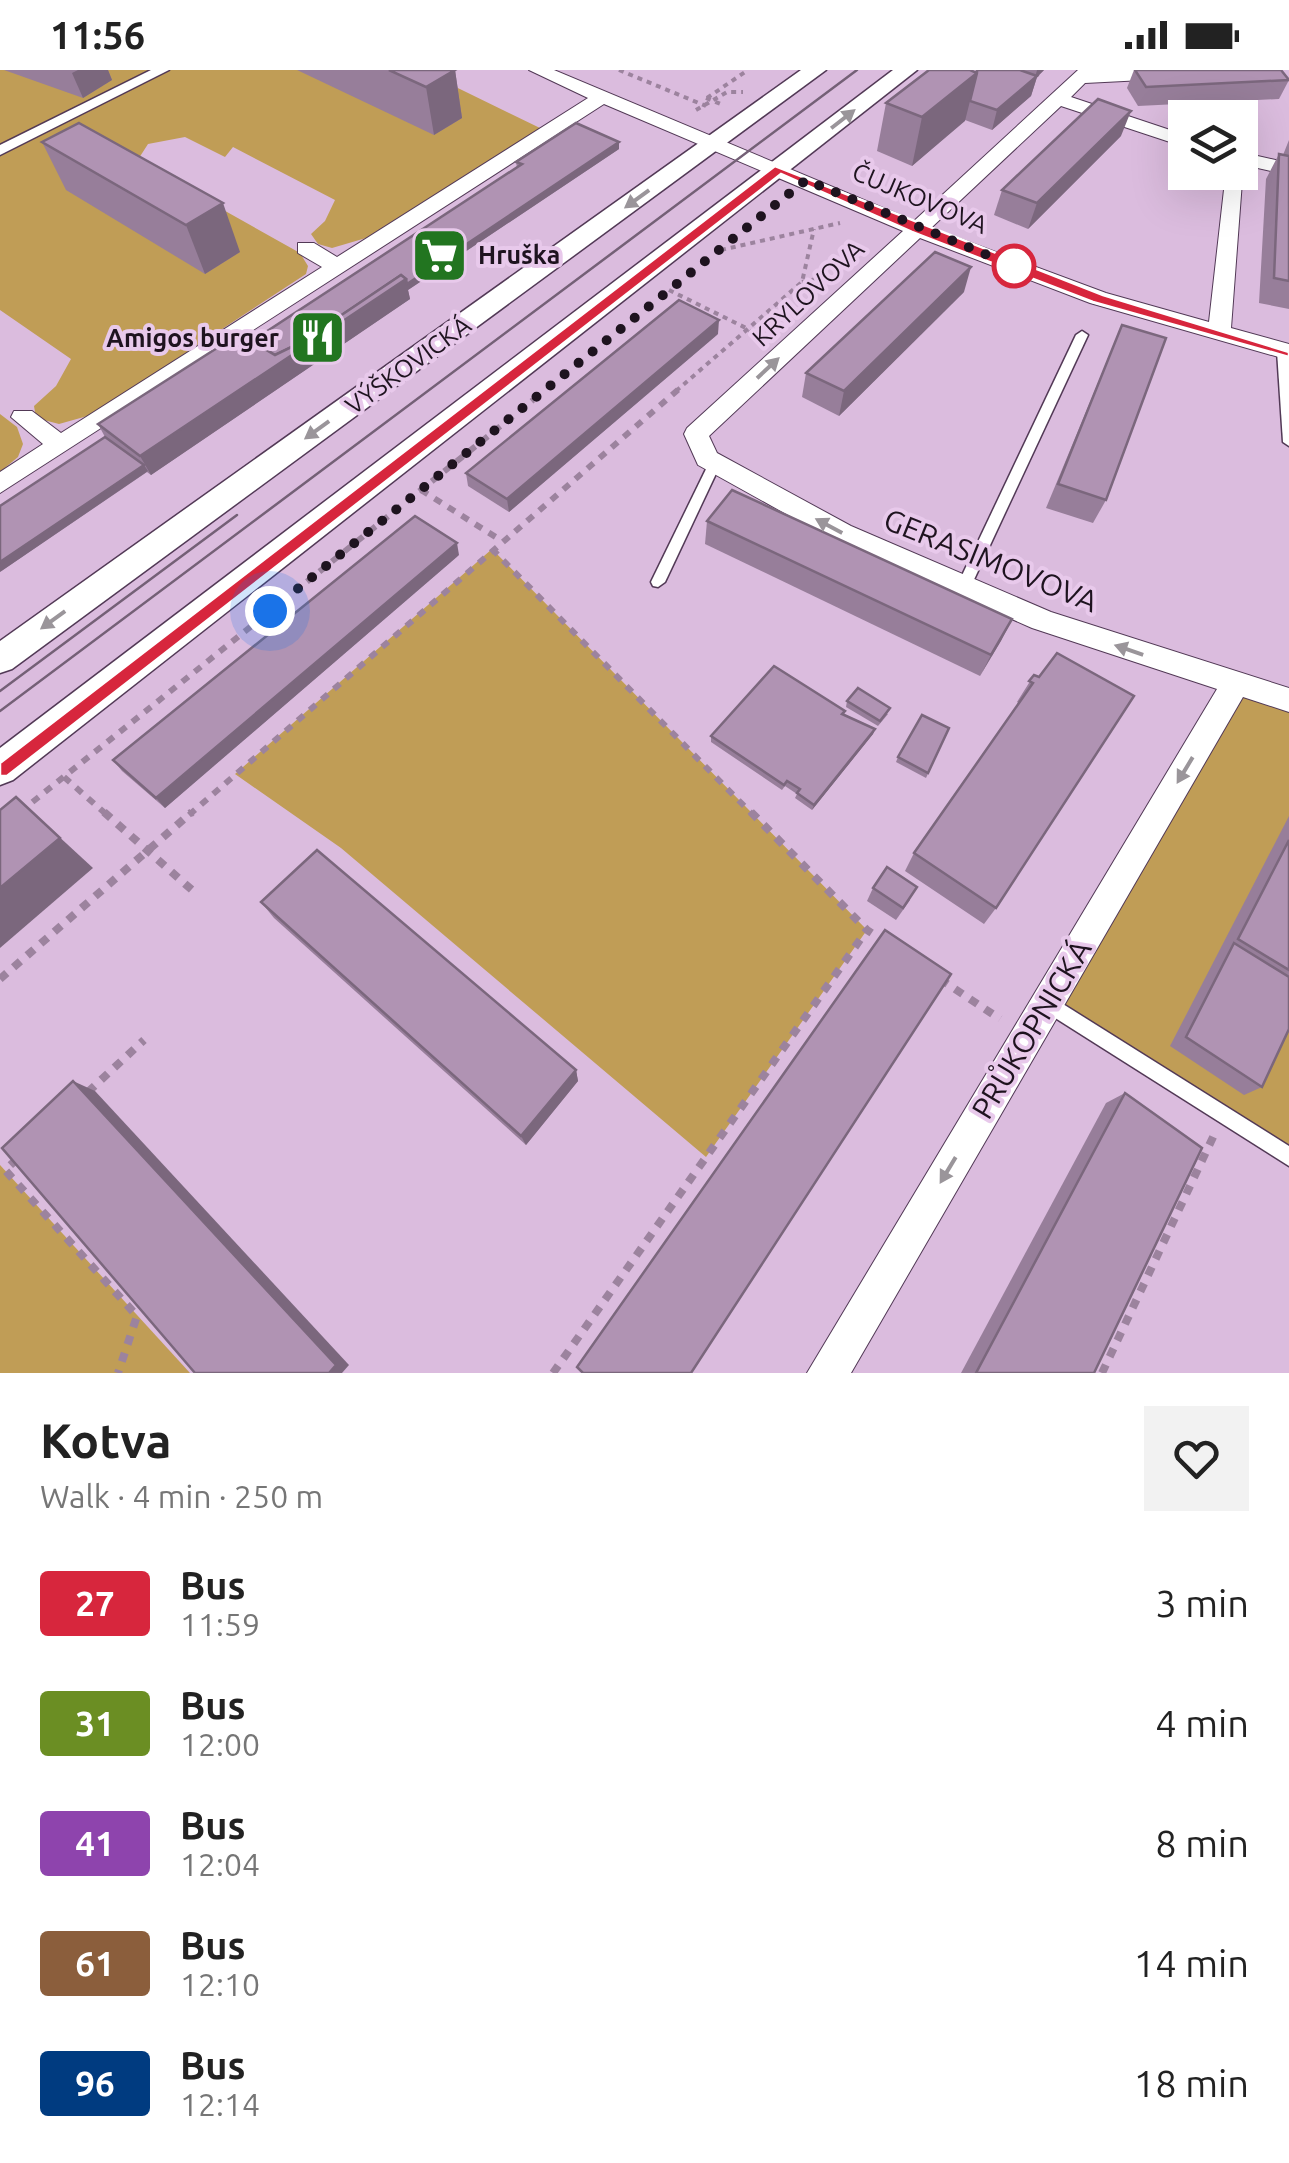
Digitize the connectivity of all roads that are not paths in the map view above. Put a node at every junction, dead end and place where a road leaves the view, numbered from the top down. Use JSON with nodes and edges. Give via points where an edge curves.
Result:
{"nodes":[{"id":1,"x":162,"y":70,"type":"edge"},
{"id":2,"x":538,"y":70,"type":"edge"},
{"id":3,"x":816,"y":70,"type":"edge"},
{"id":4,"x":906,"y":70,"type":"edge"},
{"id":5,"x":1241,"y":70,"type":"edge"},
{"id":6,"x":1085,"y":74,"type":"edge"},
{"id":7,"x":571,"y":75,"type":"edge"},
{"id":8,"x":601,"y":98,"type":"junction"},
{"id":9,"x":1056,"y":98,"type":"junction"},
{"id":10,"x":1168,"y":135,"type":"edge"},
{"id":11,"x":716,"y":142,"type":"junction"},
{"id":12,"x":0,"y":151,"type":"edge"},
{"id":13,"x":1258,"y":162,"type":"edge"},
{"id":14,"x":780,"y":168,"type":"junction"},
{"id":15,"x":1289,"y":169,"type":"edge"},
{"id":16,"x":1234,"y":190,"type":"edge"},
{"id":17,"x":916,"y":229,"type":"junction"},
{"id":18,"x":306,"y":248,"type":"dead end"},
{"id":19,"x":338,"y":267,"type":"junction"},
{"id":20,"x":1082,"y":335,"type":"dead end"},
{"id":21,"x":1219,"y":335,"type":"junction"},
{"id":22,"x":1286,"y":351,"type":"edge"},
{"id":23,"x":23,"y":417,"type":"dead end"},
{"id":24,"x":696,"y":434,"type":"joint"},
{"id":25,"x":1289,"y":442,"type":"edge"},
{"id":26,"x":61,"y":445,"type":"junction"},
{"id":27,"x":715,"y":463,"type":"junction"},
{"id":28,"x":0,"y":484,"type":"edge"},
{"id":29,"x":658,"y":582,"type":"dead end"},
{"id":30,"x":964,"y":586,"type":"junction"},
{"id":31,"x":0,"y":659,"type":"edge"},
{"id":32,"x":1234,"y":686,"type":"junction"},
{"id":33,"x":1289,"y":700,"type":"edge"},
{"id":34,"x":0,"y":769,"type":"edge"},
{"id":35,"x":1047,"y":1003,"type":"junction"},
{"id":36,"x":1289,"y":1157,"type":"edge"},
{"id":37,"x":828,"y":1373,"type":"edge"}],
"edges":[{"from":1,"to":12,"type":"street"},
{"from":2,"to":7,"type":"street","name":"ČUJKOVOVA"},
{"from":3,"to":11,"type":"street","name":"VÝŠKOVICKÁ"},
{"from":14,"to":4,"type":"street","one_way":true},
{"from":5,"to":6,"type":"street"},
{"from":6,"to":9,"type":"street","name":"KRYLOVOVA"},
{"from":7,"to":8,"type":"street","name":"ČUJKOVOVA"},
{"from":8,"to":11,"type":"street","name":"ČUJKOVOVA"},
{"from":8,"to":19,"type":"street"},
{"from":9,"to":10,"type":"street"},
{"from":9,"to":17,"type":"street","name":"KRYLOVOVA"},
{"from":11,"to":14,"type":"street","name":"ČUJKOVOVA"},
{"from":11,"to":31,"type":"street","name":"VÝŠKOVICKÁ","one_way":true},
{"from":13,"to":15,"type":"street"},
{"from":14,"to":17,"type":"street","name":"ČUJKOVOVA"},
{"from":14,"to":34,"type":"street"},
{"from":16,"to":21,"type":"street"},
{"from":17,"to":21,"type":"street","name":"ČUJKOVOVA","via":[[1098,298]]},
{"from":24,"to":17,"type":"street","name":"KRYLOVOVA","one_way":true},
{"from":18,"to":19,"type":"street"},
{"from":19,"to":26,"type":"street"},
{"from":20,"to":30,"type":"lane"},
{"from":21,"to":22,"type":"street","name":"ČUJKOVOVA"},
{"from":22,"to":25,"type":"lane","name":"ČUJKOVOVA"},
{"from":23,"to":26,"type":"street"},
{"from":24,"to":27,"type":"street","name":"GERASIMOVOVA"},
{"from":26,"to":28,"type":"street"},
{"from":27,"to":29,"type":"lane"},
{"from":30,"to":27,"type":"street","name":"GERASIMOVOVA","one_way":true,"via":[[842,533]]},
{"from":32,"to":30,"type":"street","name":"GERASIMOVOVA","one_way":true},
{"from":32,"to":33,"type":"street","name":"GERASIMOVOVA"},
{"from":32,"to":35,"type":"street","name":"PRŮKOPNICKÁ","one_way":true},
{"from":35,"to":36,"type":"lane"},
{"from":35,"to":37,"type":"street","name":"PRŮKOPNICKÁ","one_way":true}]}
